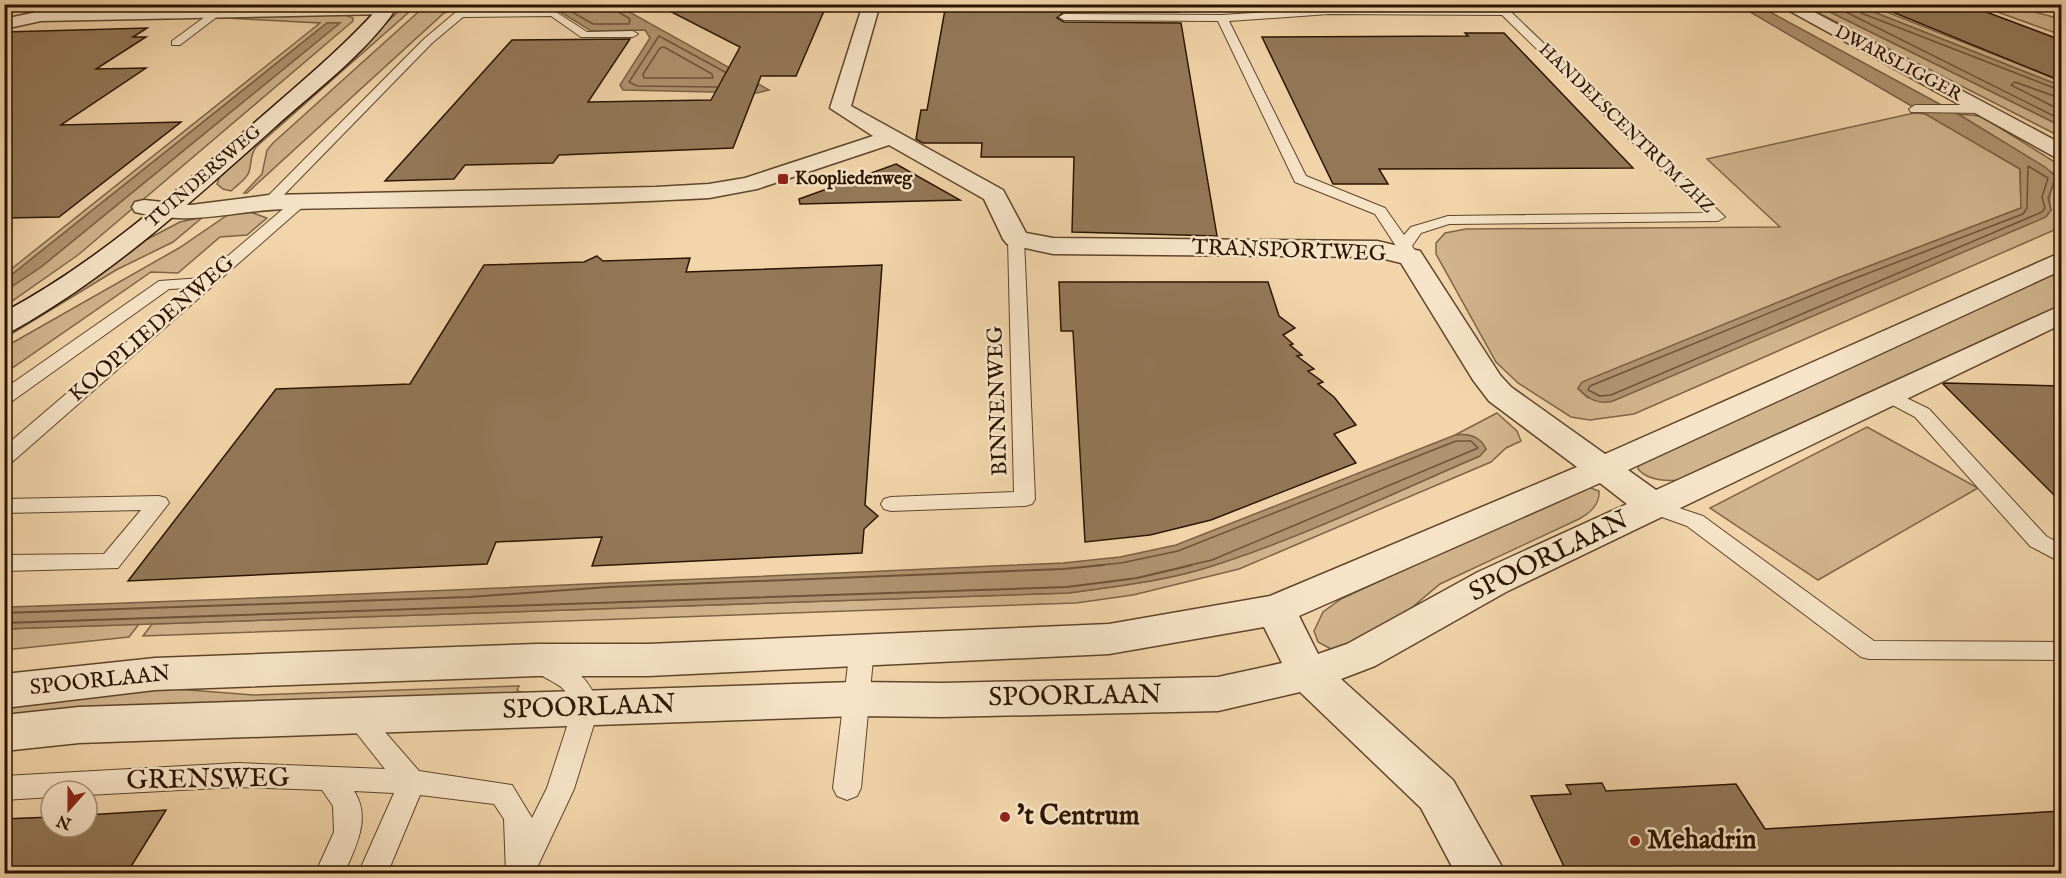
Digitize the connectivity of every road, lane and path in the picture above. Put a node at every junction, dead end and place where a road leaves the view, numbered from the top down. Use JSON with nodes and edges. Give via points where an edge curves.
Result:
{"nodes":[{"id":1,"x":872,"y":4,"type":"edge"},
{"id":2,"x":1785,"y":4,"type":"edge"},
{"id":3,"x":390,"y":7,"type":"edge"},
{"id":4,"x":1327,"y":8,"type":"edge"},
{"id":5,"x":221,"y":10,"type":"junction"},
{"id":6,"x":1064,"y":17,"type":"dead end"},
{"id":7,"x":1222,"y":18,"type":"junction"},
{"id":8,"x":9,"y":21,"type":"edge"},
{"id":9,"x":633,"y":34,"type":"dead end"},
{"id":10,"x":176,"y":43,"type":"dead end"},
{"id":11,"x":1915,"y":109,"type":"dead end"},
{"id":12,"x":1976,"y":109,"type":"junction"},
{"id":13,"x":2012,"y":124,"type":"junction"},
{"id":14,"x":891,"y":137,"type":"junction"},
{"id":15,"x":2061,"y":146,"type":"edge"},
{"id":16,"x":2061,"y":154,"type":"edge"},
{"id":17,"x":301,"y":201,"type":"junction"},
{"id":18,"x":269,"y":202,"type":"junction"},
{"id":19,"x":164,"y":206,"type":"junction"},
{"id":20,"x":1016,"y":239,"type":"junction"},
{"id":21,"x":1407,"y":252,"type":"junction"},
{"id":22,"x":2061,"y":260,"type":"edge"},
{"id":23,"x":205,"y":283,"type":"junction"},
{"id":24,"x":4,"y":312,"type":"edge"},
{"id":25,"x":2061,"y":313,"type":"edge"},
{"id":26,"x":4,"y":324,"type":"edge"},
{"id":27,"x":1890,"y":396,"type":"junction"},
{"id":28,"x":4,"y":398,"type":"edge"},
{"id":29,"x":4,"y":458,"type":"edge"},
{"id":30,"x":1601,"y":468,"type":"junction"},
{"id":31,"x":891,"y":504,"type":"dead end"},
{"id":32,"x":4,"y":506,"type":"edge"},
{"id":33,"x":1654,"y":507,"type":"junction"},
{"id":34,"x":2061,"y":555,"type":"edge"},
{"id":35,"x":4,"y":563,"type":"edge"},
{"id":36,"x":1276,"y":610,"type":"junction"},
{"id":37,"x":862,"y":648,"type":"junction"},
{"id":38,"x":2061,"y":651,"type":"edge"},
{"id":39,"x":537,"y":660,"type":"junction"},
{"id":40,"x":1308,"y":674,"type":"junction"},
{"id":41,"x":4,"y":691,"type":"edge"},
{"id":42,"x":855,"y":699,"type":"junction"},
{"id":43,"x":586,"y":708,"type":"junction"},
{"id":44,"x":356,"y":716,"type":"junction"},
{"id":45,"x":4,"y":733,"type":"edge"},
{"id":46,"x":330,"y":779,"type":"junction"},
{"id":47,"x":412,"y":782,"type":"junction"},
{"id":48,"x":4,"y":788,"type":"edge"},
{"id":49,"x":847,"y":788,"type":"dead end"},
{"id":50,"x":329,"y":873,"type":"edge"},
{"id":51,"x":372,"y":873,"type":"edge"},
{"id":52,"x":520,"y":873,"type":"edge"},
{"id":53,"x":1482,"y":873,"type":"edge"}],
"edges":[{"from":1,"to":14,"type":"street","via":[[840,108]]},
{"from":2,"to":12,"type":"street","name":"DWARSLIGGER"},
{"from":3,"to":5,"type":"street"},
{"from":3,"to":19,"type":"street","name":"TUINDERSWEG","via":[[311,84]]},
{"from":3,"to":19,"type":"street","name":"TUINDERSWEG","via":[[358,25]]},
{"from":4,"to":7,"type":"lane","name":"HANDELSCENTRUM ZHZ"},
{"from":4,"to":21,"type":"lane","name":"HANDELSCENTRUM ZHZ","via":[[1505,12],[1718,217],[1448,220],[1416,230]]},
{"from":5,"to":8,"type":"street","via":[[41,16]]},
{"from":5,"to":10,"type":"lane"},
{"from":6,"to":7,"type":"lane","name":"HANDELSCENTRUM ZHZ"},
{"from":7,"to":21,"type":"lane","via":[[1300,179],[1380,211]]},
{"from":9,"to":18,"type":"lane","via":[[585,35],[553,14],[460,14],[428,41]]},
{"from":11,"to":12,"type":"lane"},
{"from":12,"to":13,"type":"street","name":"DWARSLIGGER"},
{"from":13,"to":15,"type":"street","name":"DWARSLIGGER"},
{"from":13,"to":16,"type":"street","name":"DWARSLIGGER"},
{"from":14,"to":17,"type":"street","via":[[749,184],[710,191]]},
{"from":14,"to":20,"type":"street","via":[[994,195]]},
{"from":17,"to":18,"type":"street"},
{"from":17,"to":23,"type":"lane","name":"KOOPLIEDENWEG"},
{"from":18,"to":19,"type":"street","via":[[218,210]]},
{"from":19,"to":24,"type":"street","name":"TUINDERSWEG"},
{"from":19,"to":26,"type":"street","name":"TUINDERSWEG","via":[[81,278]]},
{"from":20,"to":21,"type":"street","name":"TRANSPORTWEG","via":[[1053,246]]},
{"from":20,"to":31,"type":"lane","name":"BINNENWEG","via":[[1025,500]]},
{"from":21,"to":30,"type":"street","name":"TRANSPORTWEG","via":[[1500,394]]},
{"from":22,"to":30,"type":"street","name":"SPOORLAAN"},
{"from":23,"to":28,"type":"lane","via":[[165,284]]},
{"from":23,"to":29,"type":"lane","name":"KOOPLIEDENWEG"},
{"from":25,"to":27,"type":"street","name":"SPOORLAAN"},
{"from":27,"to":33,"type":"street","name":"SPOORLAAN"},
{"from":27,"to":34,"type":"lane","via":[[1922,413],[2038,541]]},
{"from":30,"to":33,"type":"street","name":"TRANSPORTWEG"},
{"from":30,"to":36,"type":"street","name":"SPOORLAAN"},
{"from":32,"to":35,"type":"lane","via":[[159,503],[111,562]]},
{"from":33,"to":38,"type":"lane","via":[[1695,521],[1869,650]]},
{"from":33,"to":40,"type":"street","name":"SPOORLAAN","via":[[1492,582],[1361,655]]},
{"from":36,"to":37,"type":"street","name":"SPOORLAAN","via":[[1109,639]]},
{"from":36,"to":40,"type":"street"},
{"from":37,"to":39,"type":"street","name":"SPOORLAAN","via":[[648,660]]},
{"from":37,"to":42,"type":"lane"},
{"from":39,"to":41,"type":"street","name":"SPOORLAAN","via":[[155,674]]},
{"from":39,"to":43,"type":"lane","via":[[575,681],[585,696]]},
{"from":40,"to":42,"type":"street","name":"SPOORLAAN","via":[[1218,694]]},
{"from":40,"to":53,"type":"street","via":[[1437,794]]},
{"from":42,"to":43,"type":"street","name":"SPOORLAAN"},
{"from":42,"to":49,"type":"lane"},
{"from":43,"to":44,"type":"street","name":"SPOORLAAN"},
{"from":43,"to":52,"type":"lane","via":[[560,789]]},
{"from":44,"to":45,"type":"street","name":"SPOORLAAN","via":[[79,725]]},
{"from":44,"to":47,"type":"lane"},
{"from":46,"to":47,"type":"lane","name":"GRENSWEG"},
{"from":46,"to":48,"type":"lane","name":"GRENSWEG","via":[[238,775]]},
{"from":46,"to":50,"type":"lane","via":[[347,803],[348,832]]},
{"from":47,"to":51,"type":"lane"},
{"from":47,"to":52,"type":"lane","name":"GRENSWEG","via":[[502,793],[518,816]]}]}
